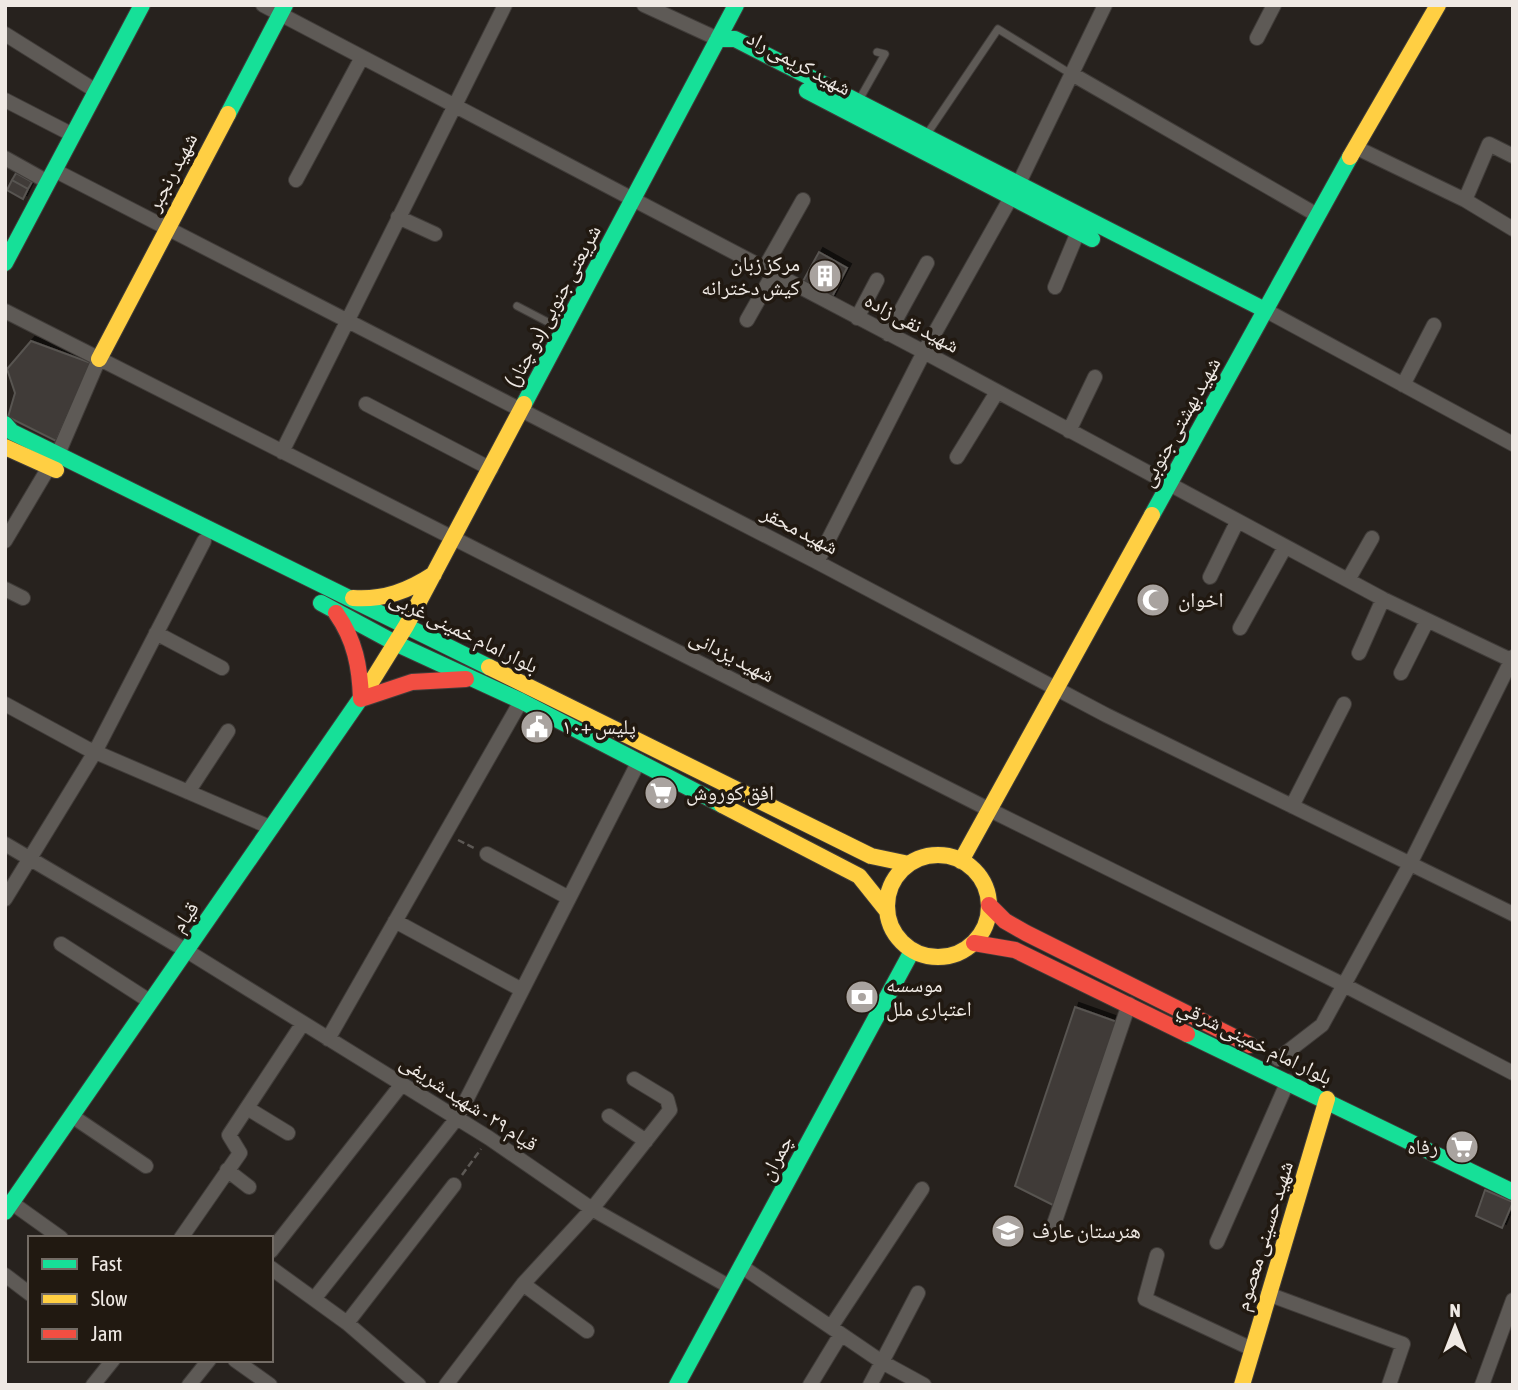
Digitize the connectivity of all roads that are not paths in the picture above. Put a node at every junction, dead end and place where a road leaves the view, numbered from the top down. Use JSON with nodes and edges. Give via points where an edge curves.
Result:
{"nodes":[{"id":1,"x":142,"y":5,"type":"edge"},
{"id":2,"x":263,"y":5,"type":"edge"},
{"id":3,"x":505,"y":5,"type":"edge"},
{"id":4,"x":644,"y":5,"type":"edge"},
{"id":5,"x":736,"y":5,"type":"edge"},
{"id":6,"x":1105,"y":5,"type":"edge"},
{"id":7,"x":1274,"y":5,"type":"edge"},
{"id":8,"x":1438,"y":5,"type":"edge"},
{"id":9,"x":282,"y":10,"type":"edge"},
{"id":10,"x":5,"y":34,"type":"edge"},
{"id":11,"x":1257,"y":38,"type":"dead end"},
{"id":12,"x":718,"y":39,"type":"junction"},
{"id":13,"x":877,"y":52,"type":"dead end"},
{"id":14,"x":361,"y":59,"type":"junction"},
{"id":15,"x":1072,"y":74,"type":"junction"},
{"id":16,"x":96,"y":91,"type":"junction"},
{"id":17,"x":5,"y":100,"type":"edge"},
{"id":18,"x":858,"y":101,"type":"junction"},
{"id":19,"x":453,"y":107,"type":"junction"},
{"id":20,"x":73,"y":135,"type":"junction"},
{"id":21,"x":926,"y":135,"type":"junction"},
{"id":22,"x":1355,"y":147,"type":"junction"},
{"id":23,"x":1513,"y":156,"type":"edge"},
{"id":24,"x":5,"y":158,"type":"edge"},
{"id":25,"x":51,"y":176,"type":"junction"},
{"id":26,"x":296,"y":180,"type":"dead end"},
{"id":27,"x":1014,"y":192,"type":"junction"},
{"id":28,"x":803,"y":200,"type":"dead end"},
{"id":29,"x":1465,"y":200,"type":"junction"},
{"id":30,"x":633,"y":201,"type":"junction"},
{"id":31,"x":1317,"y":215,"type":"junction"},
{"id":32,"x":398,"y":217,"type":"junction"},
{"id":33,"x":166,"y":228,"type":"junction"},
{"id":34,"x":1513,"y":229,"type":"edge"},
{"id":35,"x":1078,"y":232,"type":"junction"},
{"id":36,"x":435,"y":234,"type":"dead end"},
{"id":37,"x":5,"y":263,"type":"edge"},
{"id":38,"x":926,"y":263,"type":"dead end"},
{"id":39,"x":768,"y":272,"type":"junction"},
{"id":40,"x":877,"y":281,"type":"dead end"},
{"id":41,"x":1055,"y":286,"type":"dead end"},
{"id":42,"x":517,"y":306,"type":"dead end"},
{"id":43,"x":5,"y":311,"type":"edge"},
{"id":44,"x":1262,"y":315,"type":"junction"},
{"id":45,"x":857,"y":317,"type":"junction"},
{"id":46,"x":346,"y":320,"type":"junction"},
{"id":47,"x":747,"y":320,"type":"dead end"},
{"id":48,"x":1434,"y":326,"type":"dead end"},
{"id":49,"x":564,"y":331,"type":"junction"},
{"id":50,"x":888,"y":334,"type":"junction"},
{"id":51,"x":924,"y":352,"type":"junction"},
{"id":52,"x":99,"y":359,"type":"junction"},
{"id":53,"x":1095,"y":377,"type":"dead end"},
{"id":54,"x":1403,"y":385,"type":"junction"},
{"id":55,"x":997,"y":392,"type":"junction"},
{"id":56,"x":366,"y":404,"type":"dead end"},
{"id":57,"x":522,"y":411,"type":"junction"},
{"id":58,"x":5,"y":424,"type":"edge"},
{"id":59,"x":1069,"y":430,"type":"junction"},
{"id":60,"x":1513,"y":444,"type":"edge"},
{"id":61,"x":5,"y":447,"type":"edge"},
{"id":62,"x":282,"y":452,"type":"junction"},
{"id":63,"x":957,"y":457,"type":"dead end"},
{"id":64,"x":53,"y":460,"type":"junction"},
{"id":65,"x":491,"y":469,"type":"junction"},
{"id":66,"x":1170,"y":485,"type":"junction"},
{"id":67,"x":1237,"y":522,"type":"junction"},
{"id":68,"x":1372,"y":538,"type":"dead end"},
{"id":69,"x":454,"y":539,"type":"junction"},
{"id":70,"x":5,"y":541,"type":"edge"},
{"id":71,"x":204,"y":541,"type":"junction"},
{"id":72,"x":1286,"y":547,"type":"junction"},
{"id":73,"x":817,"y":562,"type":"junction"},
{"id":74,"x":434,"y":574,"type":"junction"},
{"id":75,"x":1210,"y":578,"type":"dead end"},
{"id":76,"x":1348,"y":580,"type":"junction"},
{"id":77,"x":5,"y":589,"type":"edge"},
{"id":78,"x":23,"y":598,"type":"dead end"},
{"id":79,"x":1383,"y":599,"type":"junction"},
{"id":80,"x":337,"y":603,"type":"junction"},
{"id":81,"x":1427,"y":621,"type":"junction"},
{"id":82,"x":406,"y":626,"type":"junction"},
{"id":83,"x":1240,"y":628,"type":"dead end"},
{"id":84,"x":156,"y":633,"type":"junction"},
{"id":85,"x":395,"y":643,"type":"junction"},
{"id":86,"x":1359,"y":653,"type":"dead end"},
{"id":87,"x":1512,"y":659,"type":"edge"},
{"id":88,"x":222,"y":668,"type":"dead end"},
{"id":89,"x":1401,"y":673,"type":"dead end"},
{"id":90,"x":478,"y":681,"type":"junction"},
{"id":91,"x":1059,"y":688,"type":"junction"},
{"id":92,"x":361,"y":699,"type":"junction"},
{"id":93,"x":521,"y":701,"type":"junction"},
{"id":94,"x":5,"y":704,"type":"edge"},
{"id":95,"x":1344,"y":705,"type":"dead end"},
{"id":96,"x":228,"y":731,"type":"dead end"},
{"id":97,"x":95,"y":752,"type":"junction"},
{"id":98,"x":639,"y":761,"type":"junction"},
{"id":99,"x":188,"y":792,"type":"junction"},
{"id":100,"x":1292,"y":806,"type":"junction"},
{"id":101,"x":990,"y":810,"type":"junction"},
{"id":102,"x":272,"y":828,"type":"junction"},
{"id":103,"x":5,"y":844,"type":"edge"},
{"id":104,"x":487,"y":854,"type":"road end"},
{"id":105,"x":28,"y":858,"type":"junction"},
{"id":106,"x":961,"y":861,"type":"junction"},
{"id":107,"x":909,"y":864,"type":"junction"},
{"id":108,"x":1410,"y":864,"type":"junction"},
{"id":109,"x":569,"y":898,"type":"junction"},
{"id":110,"x":5,"y":899,"type":"edge"},
{"id":111,"x":989,"y":905,"type":"junction"},
{"id":112,"x":887,"y":911,"type":"junction"},
{"id":113,"x":1513,"y":914,"type":"edge"},
{"id":114,"x":395,"y":921,"type":"junction"},
{"id":115,"x":974,"y":943,"type":"junction"},
{"id":116,"x":61,"y":944,"type":"dead end"},
{"id":117,"x":187,"y":951,"type":"junction"},
{"id":118,"x":912,"y":951,"type":"junction"},
{"id":119,"x":1344,"y":985,"type":"junction"},
{"id":120,"x":522,"y":990,"type":"junction"},
{"id":121,"x":151,"y":1002,"type":"junction"},
{"id":122,"x":1129,"y":1004,"type":"junction"},
{"id":123,"x":303,"y":1023,"type":"junction"},
{"id":124,"x":328,"y":1039,"type":"junction"},
{"id":125,"x":1278,"y":1059,"type":"junction"},
{"id":126,"x":1513,"y":1073,"type":"edge"},
{"id":127,"x":634,"y":1079,"type":"dead end"},
{"id":128,"x":1288,"y":1081,"type":"junction"},
{"id":129,"x":402,"y":1084,"type":"junction"},
{"id":130,"x":1327,"y":1099,"type":"junction"},
{"id":131,"x":247,"y":1108,"type":"junction"},
{"id":132,"x":72,"y":1116,"type":"junction"},
{"id":133,"x":609,"y":1116,"type":"dead end"},
{"id":134,"x":457,"y":1118,"type":"junction"},
{"id":135,"x":288,"y":1133,"type":"dead end"},
{"id":136,"x":646,"y":1141,"type":"junction"},
{"id":137,"x":146,"y":1166,"type":"dead end"},
{"id":138,"x":228,"y":1170,"type":"junction"},
{"id":139,"x":1513,"y":1177,"type":"edge"},
{"id":140,"x":454,"y":1185,"type":"road end"},
{"id":141,"x":249,"y":1187,"type":"dead end"},
{"id":142,"x":922,"y":1189,"type":"dead end"},
{"id":143,"x":1513,"y":1192,"type":"edge"},
{"id":144,"x":8,"y":1208,"type":"edge"},
{"id":145,"x":592,"y":1209,"type":"junction"},
{"id":146,"x":1054,"y":1224,"type":"dead end"},
{"id":147,"x":57,"y":1236,"type":"edge"},
{"id":148,"x":182,"y":1236,"type":"edge"},
{"id":149,"x":1217,"y":1242,"type":"dead end"},
{"id":150,"x":273,"y":1248,"type":"edge"},
{"id":151,"x":1157,"y":1255,"type":"dead end"},
{"id":152,"x":741,"y":1266,"type":"junction"},
{"id":153,"x":273,"y":1269,"type":"edge"},
{"id":154,"x":5,"y":1275,"type":"edge"},
{"id":155,"x":523,"y":1284,"type":"junction"},
{"id":156,"x":730,"y":1287,"type":"junction"},
{"id":157,"x":28,"y":1292,"type":"edge"},
{"id":158,"x":918,"y":1293,"type":"dead end"},
{"id":159,"x":1268,"y":1294,"type":"junction"},
{"id":160,"x":314,"y":1299,"type":"junction"},
{"id":161,"x":1513,"y":1300,"type":"edge"},
{"id":162,"x":347,"y":1323,"type":"junction"},
{"id":163,"x":836,"y":1330,"type":"junction"},
{"id":164,"x":587,"y":1331,"type":"dead end"},
{"id":165,"x":1252,"y":1349,"type":"junction"},
{"id":166,"x":111,"y":1362,"type":"edge"},
{"id":167,"x":207,"y":1362,"type":"edge"},
{"id":168,"x":238,"y":1362,"type":"edge"},
{"id":169,"x":883,"y":1362,"type":"junction"},
{"id":170,"x":93,"y":1385,"type":"edge"},
{"id":171,"x":189,"y":1385,"type":"edge"},
{"id":172,"x":270,"y":1385,"type":"edge"},
{"id":173,"x":419,"y":1385,"type":"edge"},
{"id":174,"x":446,"y":1385,"type":"edge"},
{"id":175,"x":677,"y":1385,"type":"edge"},
{"id":176,"x":810,"y":1385,"type":"edge"},
{"id":177,"x":870,"y":1385,"type":"edge"},
{"id":178,"x":924,"y":1385,"type":"edge"},
{"id":179,"x":1242,"y":1385,"type":"edge"},
{"id":180,"x":1389,"y":1385,"type":"edge"},
{"id":181,"x":1482,"y":1385,"type":"edge"}],
"edges":[{"from":1,"to":16,"type":"main road"},
{"from":2,"to":9,"type":"street","name":"شهید نقی زاده"},
{"from":3,"to":19,"type":"street"},
{"from":4,"to":12,"type":"street"},
{"from":5,"to":12,"type":"main road","name":"شریعتی جنوبی (دو چنار)"},
{"from":6,"to":15,"type":"street"},
{"from":7,"to":11,"type":"street"},
{"from":8,"to":22,"type":"main road","name":"شهید بهشتی جنوبی"},
{"from":9,"to":14,"type":"street","name":"شهید نقی زاده"},
{"from":9,"to":33,"type":"main road","name":"شهید رنجبر"},
{"from":10,"to":16,"type":"street"},
{"from":12,"to":18,"type":"main road","name":"شهید کریمی راد","via":[[735,39]]},
{"from":12,"to":27,"type":"main road","name":"شهید کریمی راد","via":[[733,53]]},
{"from":12,"to":30,"type":"main road","name":"شریعتی جنوبی (دو چنار)"},
{"from":13,"to":18,"type":"lane","via":[[885,54]]},
{"from":14,"to":19,"type":"street","name":"شهید نقی زاده"},
{"from":14,"to":26,"type":"street"},
{"from":15,"to":21,"type":"lane","via":[[998,29]]},
{"from":15,"to":27,"type":"street"},
{"from":15,"to":31,"type":"street"},
{"from":16,"to":20,"type":"main road"},
{"from":17,"to":20,"type":"street"},
{"from":18,"to":21,"type":"main road","name":"شهید کریمی راد"},
{"from":19,"to":30,"type":"street","name":"شهید نقی زاده"},
{"from":19,"to":32,"type":"street"},
{"from":20,"to":25,"type":"main road"},
{"from":21,"to":27,"type":"main road","name":"شهید کریمی راد"},
{"from":22,"to":29,"type":"street"},
{"from":22,"to":31,"type":"main road","name":"شهید بهشتی جنوبی"},
{"from":23,"to":29,"type":"street","via":[[1489,144]]},
{"from":24,"to":25,"type":"street","name":"شهید محقر"},
{"from":25,"to":33,"type":"street","name":"شهید محقر"},
{"from":25,"to":37,"type":"main road"},
{"from":27,"to":35,"type":"main road","name":"شهید کریمی راد"},
{"from":27,"to":44,"type":"main road","name":"شهید کریمی راد"},
{"from":27,"to":51,"type":"street"},
{"from":28,"to":39,"type":"street"},
{"from":29,"to":34,"type":"street"},
{"from":30,"to":39,"type":"street","name":"شهید نقی زاده"},
{"from":30,"to":49,"type":"main road","name":"شریعتی جنوبی (دو چنار)"},
{"from":31,"to":44,"type":"main road","name":"شهید بهشتی جنوبی"},
{"from":32,"to":36,"type":"street"},
{"from":32,"to":46,"type":"street"},
{"from":33,"to":46,"type":"street","name":"شهید محقر"},
{"from":33,"to":52,"type":"main road","name":"شهید رنجبر"},
{"from":35,"to":41,"type":"street"},
{"from":35,"to":44,"type":"main road","name":"شهید کریمی راد"},
{"from":38,"to":50,"type":"street"},
{"from":39,"to":45,"type":"street","name":"شهید نقی زاده"},
{"from":39,"to":47,"type":"street"},
{"from":40,"to":45,"type":"street"},
{"from":42,"to":49,"type":"lane"},
{"from":43,"to":52,"type":"street","name":"شهید یزدانی"},
{"from":44,"to":54,"type":"street"},
{"from":44,"to":66,"type":"main road","name":"شهید بهشتی جنوبی"},
{"from":45,"to":50,"type":"street","name":"شهید نقی زاده"},
{"from":46,"to":57,"type":"street","name":"شهید محقر"},
{"from":46,"to":62,"type":"street"},
{"from":48,"to":54,"type":"street"},
{"from":49,"to":57,"type":"main road","name":"شریعتی جنوبی (دو چنار)"},
{"from":50,"to":51,"type":"street","name":"شهید نقی زاده"},
{"from":51,"to":55,"type":"street","name":"شهید نقی زاده"},
{"from":51,"to":73,"type":"street"},
{"from":52,"to":62,"type":"street","name":"شهید یزدانی"},
{"from":52,"to":64,"type":"street"},
{"from":53,"to":59,"type":"street"},
{"from":54,"to":60,"type":"street"},
{"from":55,"to":59,"type":"street","name":"شهید نقی زاده"},
{"from":55,"to":63,"type":"street"},
{"from":56,"to":65,"type":"street"},
{"from":57,"to":65,"type":"main road","name":"شریعتی جنوبی (دو چنار)"},
{"from":57,"to":73,"type":"street","name":"شهید محقر"},
{"from":58,"to":64,"type":"main road","name":"بلوار امام خمینی غربی"},
{"from":59,"to":66,"type":"street","name":"شهید نقی زاده"},
{"from":61,"to":64,"type":"main road","name":"بلوار امام خمینی غربی"},
{"from":62,"to":69,"type":"street","name":"شهید یزدانی"},
{"from":64,"to":70,"type":"street"},
{"from":64,"to":71,"type":"main road","name":"بلوار امام خمینی غربی"},
{"from":64,"to":80,"type":"main road","name":"بلوار امام خمینی غربی"},
{"from":65,"to":69,"type":"main road","name":"شریعتی جنوبی (دو چنار)"},
{"from":66,"to":67,"type":"street","name":"شهید نقی زاده"},
{"from":66,"to":91,"type":"main road","name":"شهید بهشتی جنوبی"},
{"from":67,"to":72,"type":"street","name":"شهید نقی زاده"},
{"from":67,"to":75,"type":"street"},
{"from":68,"to":76,"type":"street"},
{"from":69,"to":74,"type":"main road","name":"شریعتی جنوبی (دو چنار)"},
{"from":69,"to":101,"type":"street","name":"شهید یزدانی"},
{"from":71,"to":80,"type":"main road","name":"بلوار امام خمینی غربی"},
{"from":71,"to":84,"type":"street"},
{"from":72,"to":76,"type":"street","name":"شهید نقی زاده"},
{"from":72,"to":83,"type":"street"},
{"from":73,"to":91,"type":"street","name":"شهید محقر"},
{"from":74,"to":80,"type":"main road","via":[[389,597]]},
{"from":74,"to":82,"type":"main road","name":"شریعتی جنوبی (دو چنار)"},
{"from":76,"to":79,"type":"street","name":"شهید نقی زاده"},
{"from":77,"to":78,"type":"street"},
{"from":79,"to":81,"type":"street","name":"شهید نقی زاده"},
{"from":79,"to":86,"type":"street"},
{"from":80,"to":82,"type":"main road","name":"بلوار امام خمینی غربی"},
{"from":80,"to":85,"type":"main road","name":"بلوار امام خمینی غربی"},
{"from":80,"to":92,"type":"main road","via":[[356,650]]},
{"from":81,"to":87,"type":"street","name":"شهید نقی زاده"},
{"from":81,"to":89,"type":"street"},
{"from":82,"to":85,"type":"main road","name":"شریعتی جنوبی (دو چنار)"},
{"from":82,"to":107,"type":"main road","name":"بلوار امام خمینی غربی","via":[[871,856]]},
{"from":84,"to":88,"type":"street"},
{"from":84,"to":97,"type":"street"},
{"from":85,"to":90,"type":"main road","name":"بلوار امام خمینی غربی"},
{"from":85,"to":92,"type":"main road","name":"قیام"},
{"from":87,"to":108,"type":"street"},
{"from":90,"to":92,"type":"main road","via":[[430,678]]},
{"from":90,"to":93,"type":"main road","name":"بلوار امام خمینی غربی"},
{"from":91,"to":100,"type":"street","name":"شهید محقر"},
{"from":91,"to":101,"type":"main road","name":"شهید بهشتی جنوبی"},
{"from":92,"to":102,"type":"main road","name":"قیام"},
{"from":93,"to":98,"type":"main road","name":"بلوار امام خمینی غربی"},
{"from":93,"to":114,"type":"street"},
{"from":94,"to":97,"type":"street"},
{"from":95,"to":100,"type":"street"},
{"from":96,"to":99,"type":"street"},
{"from":97,"to":99,"type":"street"},
{"from":97,"to":105,"type":"street"},
{"from":98,"to":109,"type":"street"},
{"from":98,"to":112,"type":"main road","name":"بلوار امام خمینی غربی","via":[[859,876]]},
{"from":99,"to":102,"type":"street"},
{"from":100,"to":108,"type":"street","name":"شهید محقر"},
{"from":101,"to":106,"type":"main road","name":"شهید بهشتی جنوبی"},
{"from":101,"to":119,"type":"street","name":"شهید یزدانی"},
{"from":102,"to":117,"type":"main road","name":"قیام"},
{"from":103,"to":105,"type":"street","name":"قیام ۲۹ - شهید شریفی"},
{"from":104,"to":109,"type":"street"},
{"from":105,"to":110,"type":"street"},
{"from":105,"to":117,"type":"street","name":"قیام ۲۹ - شهید شریفی"},
{"from":106,"to":107,"type":"main road","via":[[935,856]]},
{"from":106,"to":111,"type":"main road","via":[[981,879]]},
{"from":107,"to":112,"type":"main road","via":[[892,884]]},
{"from":108,"to":113,"type":"street","name":"شهید محقر"},
{"from":108,"to":119,"type":"street"},
{"from":109,"to":120,"type":"street"},
{"from":111,"to":115,"type":"main road","via":[[983,932]]},
{"from":111,"to":125,"type":"main road","name":"بلوار امام خمینی شرقي","via":[[1026,933]]},
{"from":112,"to":118,"type":"main road","via":[[890,926]]},
{"from":114,"to":120,"type":"street"},
{"from":114,"to":124,"type":"street"},
{"from":115,"to":118,"type":"main road","via":[[944,957]]},
{"from":115,"to":122,"type":"main road","name":"بلوار امام خمینی شرقي","via":[[1015,950]]},
{"from":116,"to":121,"type":"street"},
{"from":117,"to":121,"type":"main road","name":"قیام"},
{"from":117,"to":123,"type":"street","name":"قیام ۲۹ - شهید شریفی"},
{"from":118,"to":152,"type":"main road","name":"چمران"},
{"from":119,"to":125,"type":"street","via":[[1322,1025]]},
{"from":119,"to":126,"type":"street","name":"شهید یزدانی"},
{"from":120,"to":134,"type":"street"},
{"from":121,"to":132,"type":"main road","name":"قیام"},
{"from":122,"to":128,"type":"main road","name":"بلوار امام خمینی شرقي"},
{"from":122,"to":146,"type":"street"},
{"from":123,"to":124,"type":"street","name":"قیام ۲۹ - شهید شریفی"},
{"from":123,"to":131,"type":"street"},
{"from":124,"to":129,"type":"street","name":"قیام ۲۹ - شهید شریفی"},
{"from":125,"to":139,"type":"main road","name":"بلوار امام خمینی شرقي"},
{"from":127,"to":136,"type":"street","via":[[669,1103],[670,1110]]},
{"from":128,"to":130,"type":"main road","name":"بلوار امام خمینی شرقي"},
{"from":128,"to":149,"type":"street"},
{"from":129,"to":134,"type":"street","name":"قیام ۲۹ - شهید شریفی"},
{"from":129,"to":150,"type":"street"},
{"from":130,"to":143,"type":"main road","name":"بلوار امام خمینی شرقي"},
{"from":130,"to":159,"type":"main road","name":"شهید حسینی معصوم"},
{"from":131,"to":135,"type":"street"},
{"from":131,"to":138,"type":"street","via":[[229,1135],[240,1153]]},
{"from":132,"to":137,"type":"street"},
{"from":132,"to":144,"type":"main road","name":"قیام"},
{"from":133,"to":136,"type":"street"},
{"from":134,"to":145,"type":"street","name":"قیام ۲۹ - شهید شریفی"},
{"from":134,"to":160,"type":"street"},
{"from":136,"to":145,"type":"street"},
{"from":138,"to":141,"type":"street"},
{"from":138,"to":148,"type":"street"},
{"from":140,"to":162,"type":"street"},
{"from":142,"to":163,"type":"street"},
{"from":144,"to":147,"type":"street"},
{"from":145,"to":155,"type":"street"},
{"from":145,"to":156,"type":"street","name":"قیام ۲۹ - شهید شریفی"},
{"from":151,"to":165,"type":"street","via":[[1145,1299]]},
{"from":152,"to":156,"type":"main road","name":"چمران"},
{"from":152,"to":163,"type":"street"},
{"from":153,"to":160,"type":"street"},
{"from":154,"to":157,"type":"street"},
{"from":155,"to":164,"type":"street"},
{"from":155,"to":174,"type":"street"},
{"from":156,"to":175,"type":"main road","name":"چمران"},
{"from":158,"to":169,"type":"street"},
{"from":159,"to":165,"type":"main road","name":"شهید حسینی معصوم"},
{"from":159,"to":180,"type":"street","via":[[1403,1344]]},
{"from":160,"to":162,"type":"street"},
{"from":161,"to":181,"type":"street"},
{"from":162,"to":173,"type":"street"},
{"from":163,"to":169,"type":"street"},
{"from":163,"to":176,"type":"street"},
{"from":165,"to":179,"type":"main road","name":"شهید حسینی معصوم"},
{"from":166,"to":170,"type":"street"},
{"from":167,"to":171,"type":"street"},
{"from":168,"to":172,"type":"street"},
{"from":169,"to":177,"type":"street"},
{"from":169,"to":178,"type":"street"}]}
